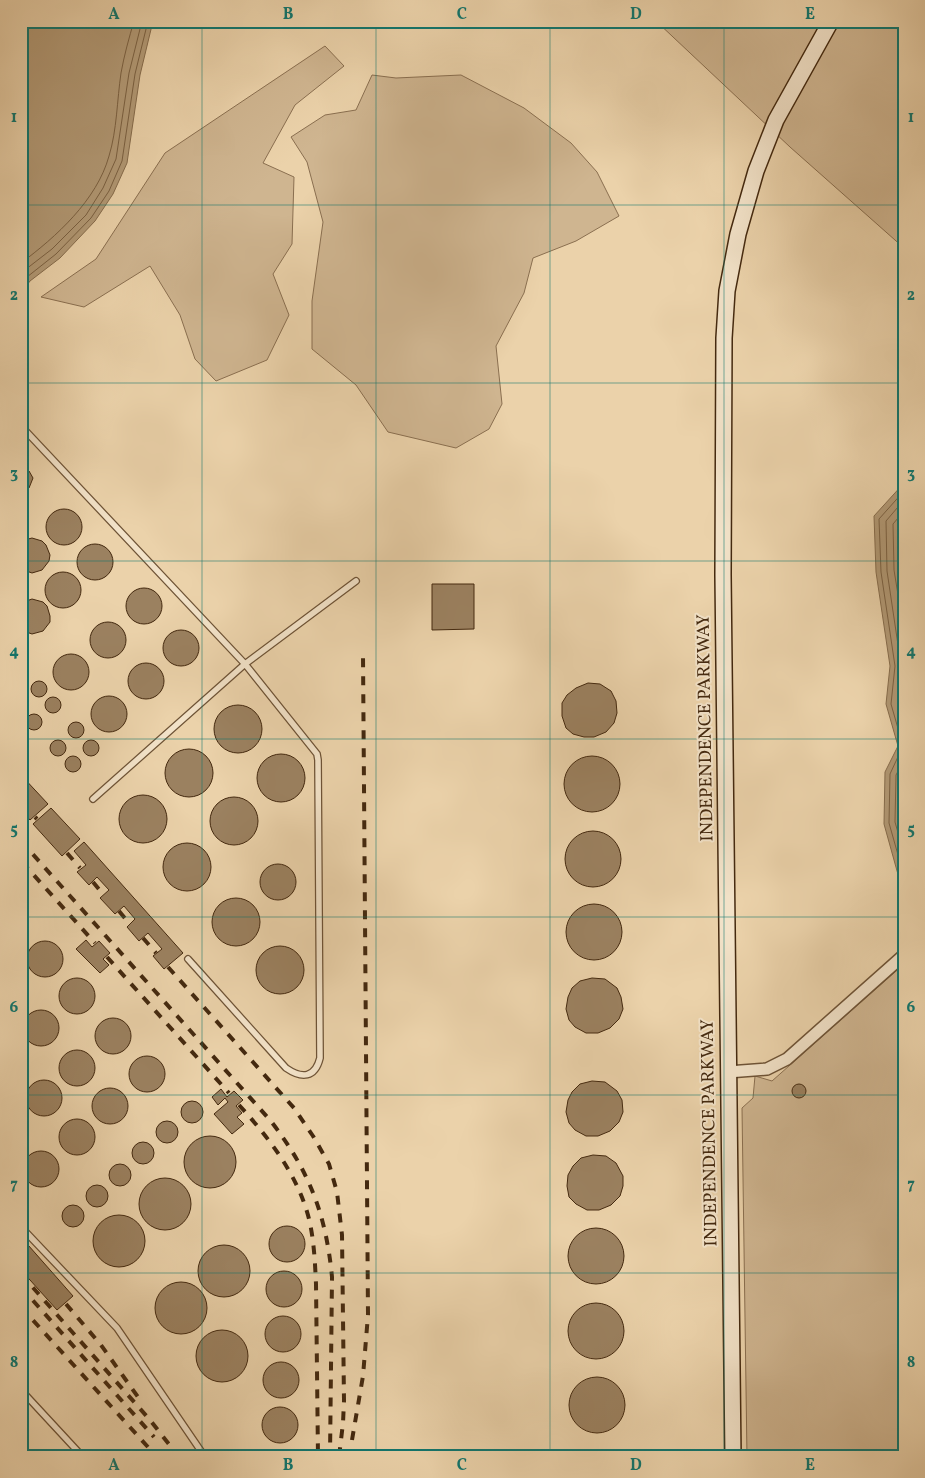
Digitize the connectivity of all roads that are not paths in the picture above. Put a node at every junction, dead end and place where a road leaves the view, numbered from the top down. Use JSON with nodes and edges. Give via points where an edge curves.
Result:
{"nodes":[{"id":1,"x":831,"y":21,"type":"edge"},
{"id":2,"x":21,"y":426,"type":"edge"},
{"id":3,"x":356,"y":581,"type":"dead end"},
{"id":4,"x":245,"y":664,"type":"junction"},
{"id":5,"x":93,"y":799,"type":"dead end"},
{"id":6,"x":904,"y":955,"type":"edge"},
{"id":7,"x":188,"y":959,"type":"dead end"},
{"id":8,"x":728,"y":1072,"type":"junction"},
{"id":9,"x":21,"y":1227,"type":"edge"},
{"id":10,"x":21,"y":1390,"type":"edge"},
{"id":11,"x":83,"y":1457,"type":"edge"},
{"id":12,"x":205,"y":1457,"type":"edge"},
{"id":13,"x":732,"y":1457,"type":"edge"}],
"edges":[{"from":1,"to":8,"type":"main road","name":"INDEPENDENCE PARKWAY","via":[[770,133],[748,195],[727,291],[722,475]]},
{"from":2,"to":4,"type":"lane"},
{"from":3,"to":4,"type":"lane"},
{"from":4,"to":5,"type":"lane"},
{"from":4,"to":7,"type":"lane","via":[[317,754],[320,1058],[314,1072],[300,1075],[286,1068]]},
{"from":6,"to":8,"type":"street","via":[[787,1059],[767,1069]]},
{"from":8,"to":13,"type":"main road","name":"INDEPENDENCE PARKWAY"},
{"from":9,"to":12,"type":"lane","via":[[117,1328]]},
{"from":10,"to":11,"type":"lane"}]}
